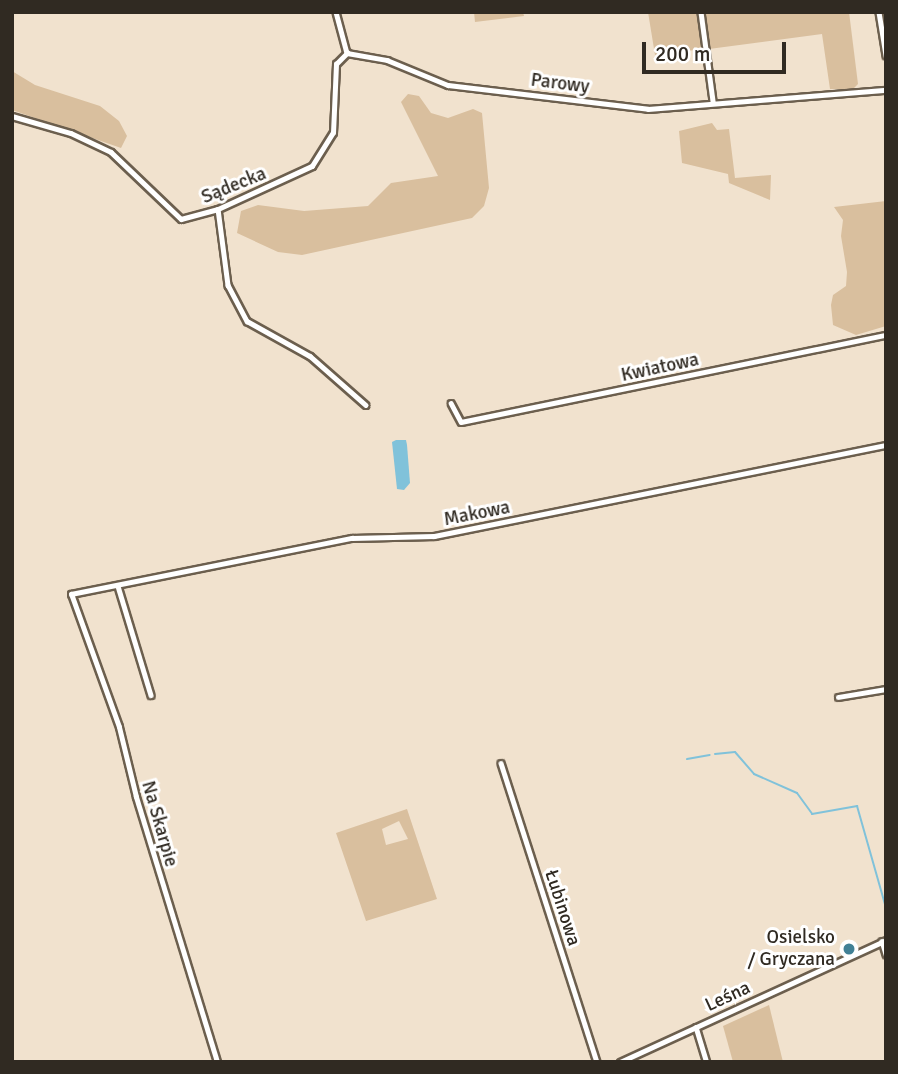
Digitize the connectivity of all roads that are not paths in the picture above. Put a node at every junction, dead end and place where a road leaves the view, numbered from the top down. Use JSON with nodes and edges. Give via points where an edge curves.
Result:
{"nodes":[{"id":1,"x":337,"y":12,"type":"edge"},
{"id":2,"x":701,"y":12,"type":"edge"},
{"id":3,"x":879,"y":12,"type":"edge"},
{"id":4,"x":347,"y":53,"type":"junction"},
{"id":5,"x":886,"y":55,"type":"edge"},
{"id":6,"x":886,"y":90,"type":"edge"},
{"id":7,"x":713,"y":102,"type":"junction"},
{"id":8,"x":12,"y":116,"type":"edge"},
{"id":9,"x":218,"y":209,"type":"junction"},
{"id":10,"x":886,"y":335,"type":"edge"},
{"id":11,"x":451,"y":404,"type":"dead end"},
{"id":12,"x":366,"y":405,"type":"dead end"},
{"id":13,"x":886,"y":445,"type":"edge"},
{"id":14,"x":118,"y":586,"type":"junction"},
{"id":15,"x":71,"y":594,"type":"joint"},
{"id":16,"x":886,"y":688,"type":"edge"},
{"id":17,"x":151,"y":695,"type":"dead end"},
{"id":18,"x":838,"y":696,"type":"dead end"},
{"id":19,"x":501,"y":763,"type":"dead end"},
{"id":20,"x":884,"y":940,"type":"edge"},
{"id":21,"x":886,"y":954,"type":"edge"},
{"id":22,"x":696,"y":1027,"type":"junction"},
{"id":23,"x":217,"y":1062,"type":"edge"},
{"id":24,"x":597,"y":1062,"type":"edge"},
{"id":25,"x":620,"y":1062,"type":"edge"},
{"id":26,"x":706,"y":1062,"type":"edge"}],
"edges":[{"from":1,"to":4,"type":"street"},
{"from":2,"to":7,"type":"street"},
{"from":3,"to":5,"type":"street"},
{"from":4,"to":7,"type":"street","name":"Parowy","via":[[363,53],[448,85],[648,109]]},
{"from":4,"to":9,"type":"street","name":"Sądecka","via":[[336,64],[337,116],[322,155],[297,175]]},
{"from":6,"to":7,"type":"street","name":"Parowy"},
{"from":8,"to":9,"type":"street","name":"Sądecka","via":[[71,133],[111,152],[163,198],[174,216],[192,217]]},
{"from":9,"to":12,"type":"street","via":[[228,285],[247,321],[310,356]]},
{"from":10,"to":11,"type":"street","name":"Kwiatowa","via":[[461,422]]},
{"from":13,"to":14,"type":"street","name":"Makowa","via":[[434,536],[352,538]]},
{"from":14,"to":15,"type":"street","name":"Makowa"},
{"from":14,"to":17,"type":"street"},
{"from":15,"to":23,"type":"street","name":"Na Skarpie","via":[[119,727]]},
{"from":16,"to":18,"type":"street"},
{"from":19,"to":24,"type":"street","name":"Łubinowa"},
{"from":20,"to":21,"type":"street"},
{"from":20,"to":22,"type":"street","name":"Leśna"},
{"from":22,"to":25,"type":"street","name":"Leśna"},
{"from":22,"to":26,"type":"street"}]}
